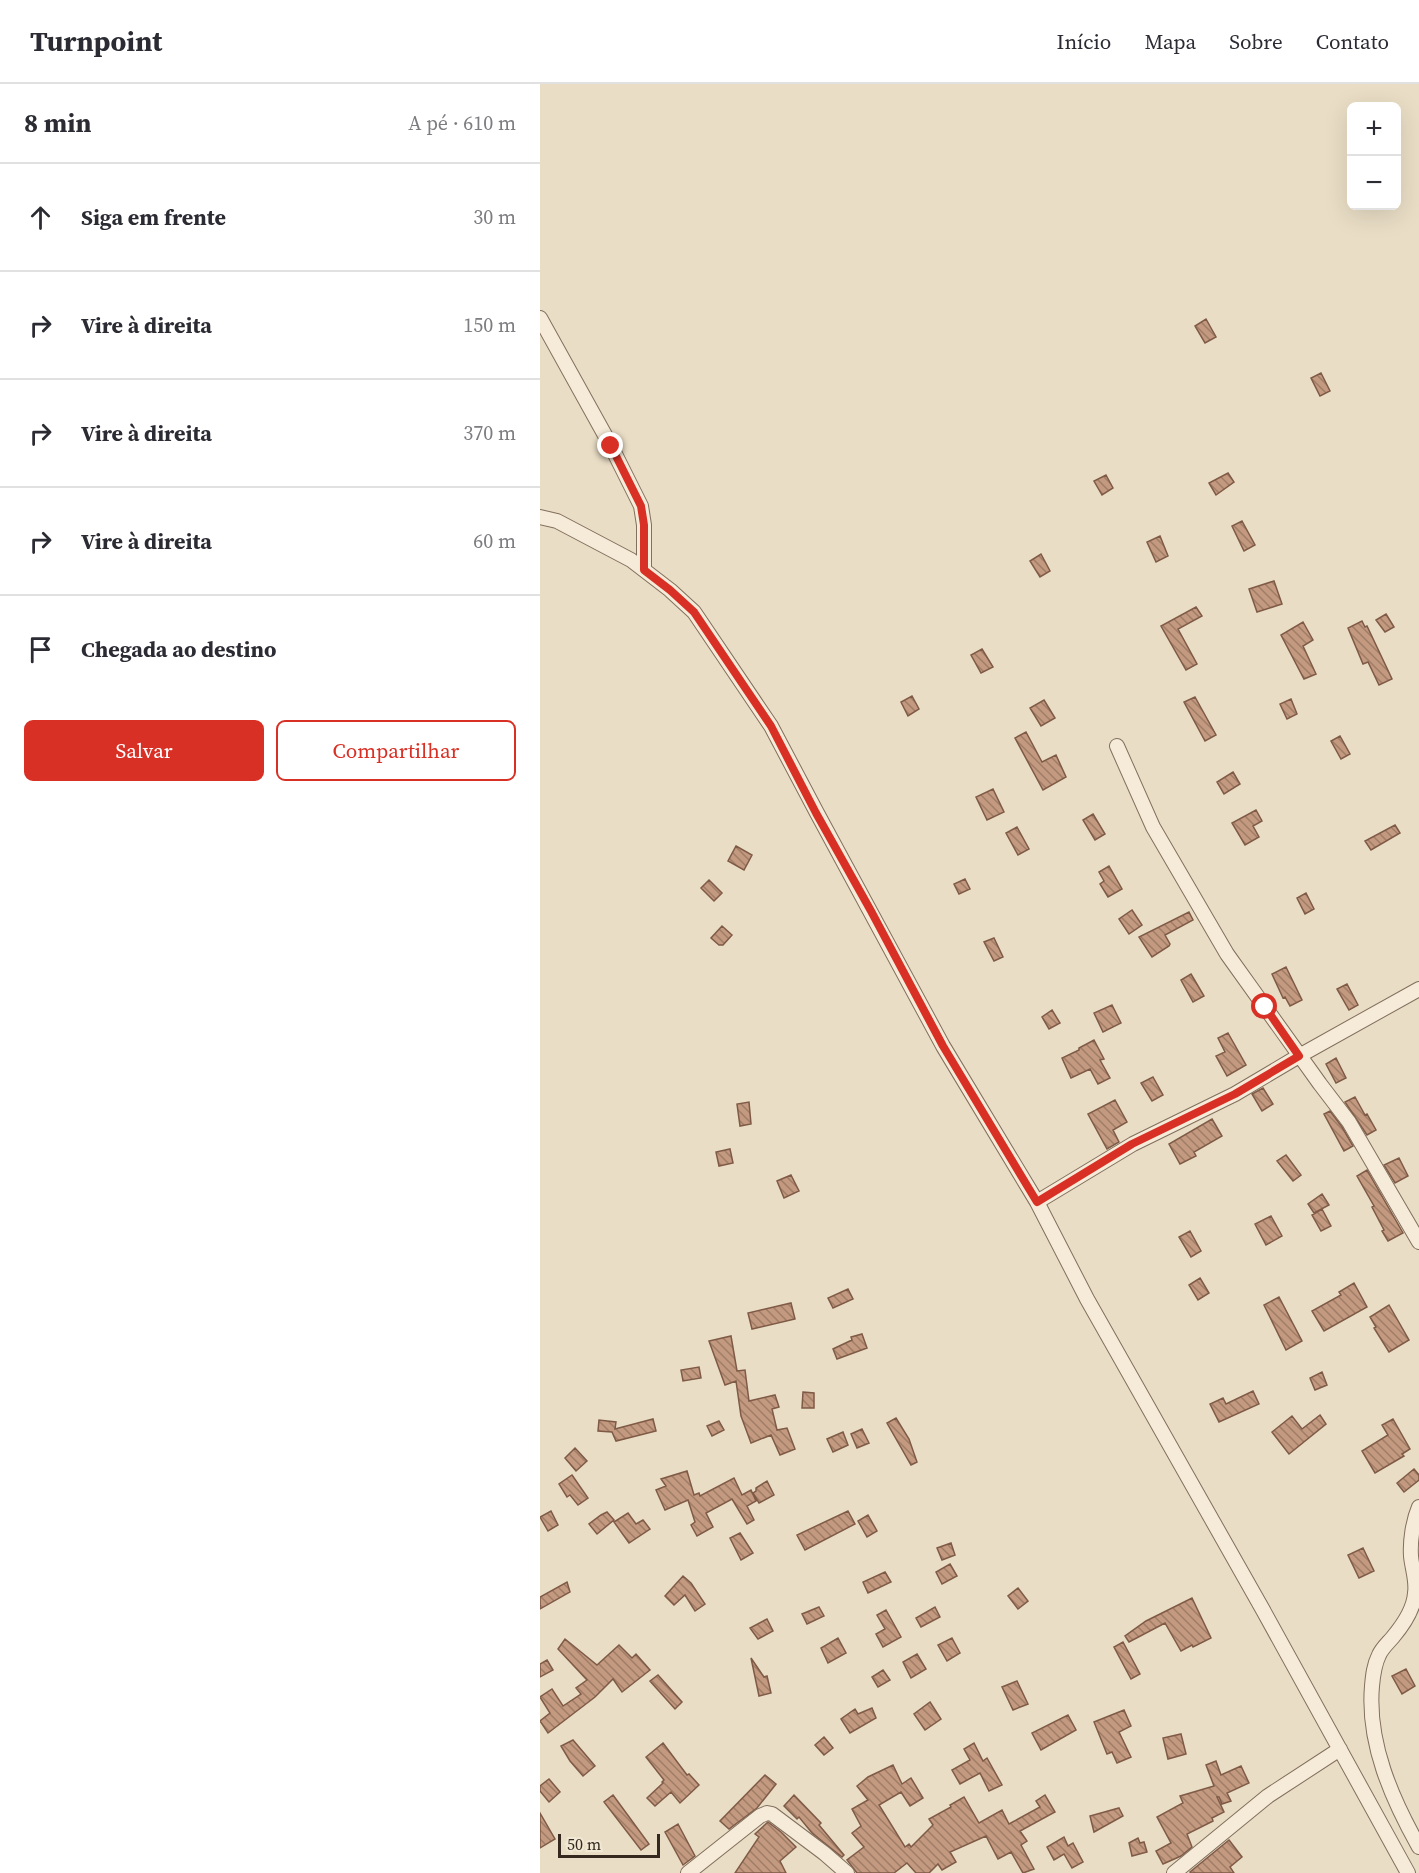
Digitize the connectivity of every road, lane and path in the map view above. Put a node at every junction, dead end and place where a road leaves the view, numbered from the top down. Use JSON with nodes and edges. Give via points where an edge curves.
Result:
{"nodes":[{"id":1,"x":540,"y":318,"type":"edge"},
{"id":2,"x":540,"y":517,"type":"edge"},
{"id":3,"x":644,"y":570,"type":"junction"},
{"id":4,"x":1117,"y":746,"type":"dead end"},
{"id":5,"x":1419,"y":989,"type":"edge"},
{"id":6,"x":1299,"y":1056,"type":"junction"},
{"id":7,"x":1037,"y":1202,"type":"junction"},
{"id":8,"x":1419,"y":1242,"type":"edge"},
{"id":9,"x":1419,"y":1507,"type":"edge"},
{"id":10,"x":1340,"y":1749,"type":"junction"},
{"id":11,"x":1419,"y":1847,"type":"edge"},
{"id":12,"x":688,"y":1873,"type":"edge"},
{"id":13,"x":847,"y":1873,"type":"edge"},
{"id":14,"x":1174,"y":1873,"type":"edge"},
{"id":15,"x":1408,"y":1873,"type":"edge"}],
"edges":[{"from":1,"to":3,"type":"street","via":[[641,506]]},
{"from":2,"to":3,"type":"street","via":[[556,521]]},
{"from":3,"to":7,"type":"street","via":[[694,612],[771,726],[943,1046]]},
{"from":4,"to":6,"type":"street","via":[[1153,827],[1227,954]]},
{"from":5,"to":6,"type":"street"},
{"from":6,"to":7,"type":"street","via":[[1235,1094],[1132,1144]]},
{"from":6,"to":8,"type":"street","via":[[1349,1122]]},
{"from":7,"to":10,"type":"street","via":[[1092,1308]]},
{"from":9,"to":11,"type":"street","via":[[1411,1554],[1416,1592],[1411,1608],[1374,1665],[1371,1705],[1389,1785]]},
{"from":10,"to":14,"type":"street","via":[[1268,1796]]},
{"from":10,"to":15,"type":"street"},
{"from":12,"to":13,"type":"street","via":[[767,1813]]}]}
